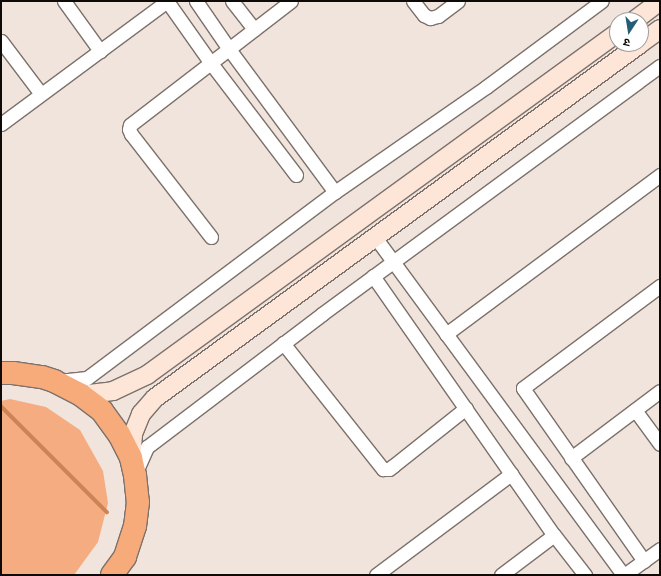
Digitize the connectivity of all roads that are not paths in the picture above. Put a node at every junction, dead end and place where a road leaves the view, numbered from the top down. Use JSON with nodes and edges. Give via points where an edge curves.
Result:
{"nodes":[{"id":1,"x":64,"y":1,"type":"edge"},
{"id":2,"x":167,"y":1,"type":"edge"},
{"id":3,"x":196,"y":1,"type":"edge"},
{"id":4,"x":232,"y":1,"type":"edge"},
{"id":5,"x":291,"y":1,"type":"edge"},
{"id":6,"x":413,"y":1,"type":"edge"},
{"id":7,"x":458,"y":1,"type":"edge"},
{"id":8,"x":602,"y":1,"type":"edge"},
{"id":9,"x":660,"y":1,"type":"edge"},
{"id":10,"x":646,"y":12,"type":"edge"},
{"id":11,"x":254,"y":29,"type":"junction"},
{"id":12,"x":660,"y":29,"type":"edge"},
{"id":13,"x":649,"y":37,"type":"edge"},
{"id":14,"x":609,"y":39,"type":"edge"},
{"id":15,"x":1,"y":41,"type":"edge"},
{"id":16,"x":229,"y":49,"type":"junction"},
{"id":17,"x":100,"y":51,"type":"junction"},
{"id":18,"x":629,"y":52,"type":"edge"},
{"id":19,"x":210,"y":62,"type":"junction"},
{"id":20,"x":660,"y":66,"type":"edge"},
{"id":21,"x":41,"y":94,"type":"junction"},
{"id":22,"x":1,"y":124,"type":"edge"},
{"id":23,"x":296,"y":175,"type":"dead end"},
{"id":24,"x":660,"y":175,"type":"edge"},
{"id":25,"x":335,"y":192,"type":"junction"},
{"id":26,"x":211,"y":237,"type":"dead end"},
{"id":27,"x":375,"y":237,"type":"junction"},
{"id":28,"x":393,"y":262,"type":"junction"},
{"id":29,"x":373,"y":276,"type":"junction"},
{"id":30,"x":660,"y":286,"type":"edge"},
{"id":31,"x":446,"y":334,"type":"junction"},
{"id":32,"x":283,"y":343,"type":"junction"},
{"id":33,"x":1,"y":373,"type":"edge"},
{"id":34,"x":54,"y":381,"type":"junction"},
{"id":35,"x":660,"y":391,"type":"edge"},
{"id":36,"x":81,"y":395,"type":"junction"},
{"id":37,"x":466,"y":408,"type":"junction"},
{"id":38,"x":635,"y":410,"type":"junction"},
{"id":39,"x":660,"y":444,"type":"edge"},
{"id":40,"x":571,"y":458,"type":"junction"},
{"id":41,"x":133,"y":466,"type":"junction"},
{"id":42,"x":511,"y":474,"type":"junction"},
{"id":43,"x":554,"y":535,"type":"junction"},
{"id":44,"x":660,"y":549,"type":"edge"},
{"id":45,"x":644,"y":561,"type":"junction"},
{"id":46,"x":126,"y":566,"type":"edge"},
{"id":47,"x":112,"y":575,"type":"edge"},
{"id":48,"x":376,"y":575,"type":"edge"},
{"id":49,"x":500,"y":575,"type":"edge"},
{"id":50,"x":585,"y":575,"type":"edge"},
{"id":51,"x":624,"y":575,"type":"edge"}],
"edges":[{"from":1,"to":17,"type":"street"},
{"from":2,"to":17,"type":"street"},
{"from":2,"to":19,"type":"street"},
{"from":3,"to":16,"type":"street"},
{"from":4,"to":11,"type":"street"},
{"from":5,"to":11,"type":"street"},
{"from":6,"to":7,"type":"street","via":[[424,15],[430,18],[438,16]]},
{"from":8,"to":25,"type":"street","via":[[486,88]]},
{"from":9,"to":10,"type":"street"},
{"from":11,"to":16,"type":"street"},
{"from":12,"to":13,"type":"street"},
{"from":14,"to":36,"type":"street","via":[[148,374],[113,391]]},
{"from":15,"to":21,"type":"street"},
{"from":16,"to":19,"type":"street"},
{"from":16,"to":25,"type":"street"},
{"from":17,"to":21,"type":"street"},
{"from":18,"to":27,"type":"street"},
{"from":19,"to":23,"type":"street"},
{"from":19,"to":26,"type":"street","via":[[133,120],[129,129]]},
{"from":20,"to":28,"type":"street"},
{"from":21,"to":22,"type":"street"},
{"from":24,"to":31,"type":"street"},
{"from":25,"to":34,"type":"street","via":[[87,378]]},
{"from":27,"to":28,"type":"street"},
{"from":27,"to":41,"type":"street","via":[[155,398],[141,414],[133,434]]},
{"from":28,"to":29,"type":"street"},
{"from":28,"to":31,"type":"street"},
{"from":29,"to":32,"type":"street"},
{"from":29,"to":37,"type":"street"},
{"from":30,"to":40,"type":"street","via":[[523,388]]},
{"from":31,"to":51,"type":"street"},
{"from":32,"to":37,"type":"street","via":[[383,469],[389,469]]},
{"from":32,"to":41,"type":"street","via":[[147,447]]},
{"from":33,"to":34,"type":"highway","via":[[42,377]]},
{"from":34,"to":36,"type":"highway"},
{"from":35,"to":38,"type":"street"},
{"from":36,"to":41,"type":"highway","via":[[102,412],[119,434]]},
{"from":37,"to":42,"type":"street"},
{"from":38,"to":39,"type":"street"},
{"from":38,"to":40,"type":"street"},
{"from":40,"to":45,"type":"street"},
{"from":41,"to":46,"type":"highway","via":[[138,502]]},
{"from":42,"to":43,"type":"street"},
{"from":42,"to":48,"type":"street"},
{"from":43,"to":49,"type":"street"},
{"from":43,"to":50,"type":"street"},
{"from":44,"to":45,"type":"street"},
{"from":45,"to":51,"type":"street"},
{"from":46,"to":47,"type":"highway"}]}
